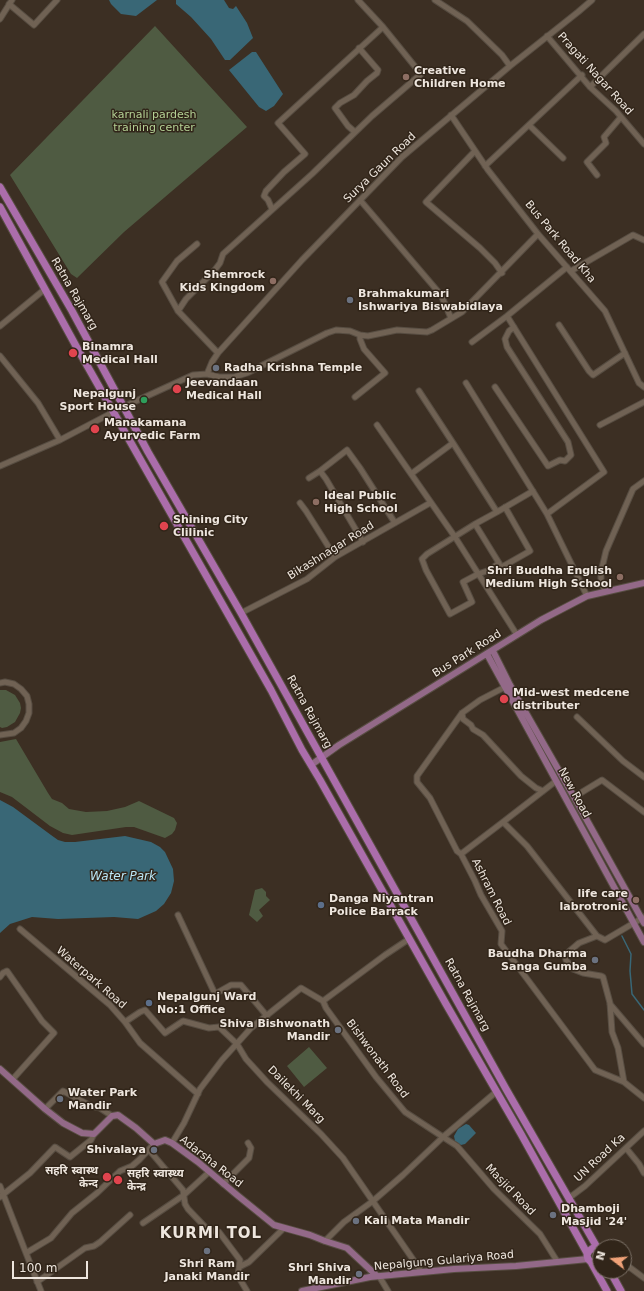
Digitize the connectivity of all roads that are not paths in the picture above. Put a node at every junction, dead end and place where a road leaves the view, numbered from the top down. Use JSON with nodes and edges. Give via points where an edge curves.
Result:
{"nodes":[{"id":1,"x":57,"y":0,"type":"edge"},
{"id":2,"x":358,"y":0,"type":"edge"},
{"id":3,"x":435,"y":0,"type":"edge"},
{"id":4,"x":592,"y":0,"type":"edge"},
{"id":5,"x":11,"y":2,"type":"edge"},
{"id":6,"x":0,"y":19,"type":"edge"},
{"id":7,"x":383,"y":26,"type":"junction"},
{"id":8,"x":644,"y":34,"type":"edge"},
{"id":9,"x":547,"y":36,"type":"junction"},
{"id":10,"x":359,"y":48,"type":"junction"},
{"id":11,"x":510,"y":66,"type":"junction"},
{"id":12,"x":582,"y":75,"type":"junction"},
{"id":13,"x":590,"y":87,"type":"junction"},
{"id":14,"x":451,"y":115,"type":"junction"},
{"id":15,"x":621,"y":117,"type":"junction"},
{"id":16,"x":529,"y":125,"type":"junction"},
{"id":17,"x":356,"y":132,"type":"junction"},
{"id":18,"x":644,"y":144,"type":"edge"},
{"id":19,"x":475,"y":151,"type":"junction"},
{"id":20,"x":563,"y":158,"type":"dead end"},
{"id":21,"x":485,"y":166,"type":"junction"},
{"id":22,"x":597,"y":175,"type":"dead end"},
{"id":23,"x":0,"y":187,"type":"edge"},
{"id":24,"x":360,"y":200,"type":"junction"},
{"id":25,"x":0,"y":207,"type":"edge"},
{"id":26,"x":272,"y":209,"type":"junction"},
{"id":27,"x":538,"y":234,"type":"junction"},
{"id":28,"x":644,"y":240,"type":"edge"},
{"id":29,"x":197,"y":244,"type":"dead end"},
{"id":30,"x":569,"y":269,"type":"junction"},
{"id":31,"x":502,"y":273,"type":"junction"},
{"id":32,"x":45,"y":289,"type":"junction"},
{"id":33,"x":178,"y":311,"type":"junction"},
{"id":34,"x":507,"y":316,"type":"junction"},
{"id":35,"x":451,"y":318,"type":"junction"},
{"id":36,"x":559,"y":325,"type":"dead end"},
{"id":37,"x":0,"y":326,"type":"edge"},
{"id":38,"x":514,"y":327,"type":"junction"},
{"id":39,"x":360,"y":335,"type":"junction"},
{"id":40,"x":472,"y":342,"type":"dead end"},
{"id":41,"x":218,"y":353,"type":"junction"},
{"id":42,"x":625,"y":353,"type":"junction"},
{"id":43,"x":0,"y":356,"type":"edge"},
{"id":44,"x":207,"y":374,"type":"junction"},
{"id":45,"x":466,"y":383,"type":"dead end"},
{"id":46,"x":495,"y":387,"type":"dead end"},
{"id":47,"x":644,"y":387,"type":"edge"},
{"id":48,"x":419,"y":391,"type":"dead end"},
{"id":49,"x":355,"y":397,"type":"dead end"},
{"id":50,"x":644,"y":402,"type":"edge"},
{"id":51,"x":123,"y":407,"type":"junction"},
{"id":52,"x":114,"y":412,"type":"junction"},
{"id":53,"x":377,"y":425,"type":"dead end"},
{"id":54,"x":600,"y":425,"type":"dead end"},
{"id":55,"x":60,"y":440,"type":"junction"},
{"id":56,"x":453,"y":443,"type":"junction"},
{"id":57,"x":0,"y":466,"type":"edge"},
{"id":58,"x":320,"y":471,"type":"junction"},
{"id":59,"x":411,"y":474,"type":"junction"},
{"id":60,"x":309,"y":478,"type":"dead end"},
{"id":61,"x":644,"y":481,"type":"edge"},
{"id":62,"x":533,"y":491,"type":"junction"},
{"id":63,"x":430,"y":502,"type":"junction"},
{"id":64,"x":300,"y":503,"type":"dead end"},
{"id":65,"x":505,"y":507,"type":"junction"},
{"id":66,"x":497,"y":512,"type":"junction"},
{"id":67,"x":547,"y":514,"type":"junction"},
{"id":68,"x":395,"y":523,"type":"junction"},
{"id":69,"x":474,"y":524,"type":"junction"},
{"id":70,"x":455,"y":537,"type":"junction"},
{"id":71,"x":363,"y":542,"type":"junction"},
{"id":72,"x":335,"y":557,"type":"junction"},
{"id":73,"x":498,"y":563,"type":"junction"},
{"id":74,"x":478,"y":574,"type":"junction"},
{"id":75,"x":221,"y":581,"type":"junction"},
{"id":76,"x":644,"y":583,"type":"edge"},
{"id":77,"x":212,"y":587,"type":"junction"},
{"id":78,"x":605,"y":591,"type":"junction"},
{"id":79,"x":587,"y":596,"type":"junction"},
{"id":80,"x":241,"y":613,"type":"junction"},
{"id":81,"x":517,"y":635,"type":"junction"},
{"id":82,"x":493,"y":651,"type":"junction"},
{"id":83,"x":487,"y":654,"type":"junction"},
{"id":84,"x":0,"y":683,"type":"edge"},
{"id":85,"x":505,"y":686,"type":"junction"},
{"id":86,"x":462,"y":713,"type":"junction"},
{"id":87,"x":577,"y":717,"type":"dead end"},
{"id":88,"x":0,"y":735,"type":"edge"},
{"id":89,"x":321,"y":757,"type":"junction"},
{"id":90,"x":310,"y":764,"type":"junction"},
{"id":91,"x":644,"y":777,"type":"edge"},
{"id":92,"x":556,"y":781,"type":"junction"},
{"id":93,"x":543,"y":791,"type":"junction"},
{"id":94,"x":574,"y":797,"type":"junction"},
{"id":95,"x":644,"y":812,"type":"edge"},
{"id":96,"x":503,"y":822,"type":"junction"},
{"id":97,"x":461,"y":854,"type":"junction"},
{"id":98,"x":178,"y":915,"type":"dead end"},
{"id":99,"x":643,"y":920,"type":"edge"},
{"id":100,"x":634,"y":924,"type":"junction"},
{"id":101,"x":20,"y":929,"type":"dead end"},
{"id":102,"x":597,"y":936,"type":"junction"},
{"id":103,"x":409,"y":939,"type":"junction"},
{"id":104,"x":644,"y":942,"type":"edge"},
{"id":105,"x":0,"y":977,"type":"edge"},
{"id":106,"x":323,"y":1001,"type":"junction"},
{"id":107,"x":610,"y":1003,"type":"junction"},
{"id":108,"x":267,"y":1016,"type":"junction"},
{"id":109,"x":126,"y":1022,"type":"junction"},
{"id":110,"x":237,"y":1044,"type":"junction"},
{"id":111,"x":644,"y":1044,"type":"edge"},
{"id":112,"x":0,"y":1069,"type":"edge"},
{"id":113,"x":12,"y":1080,"type":"junction"},
{"id":114,"x":624,"y":1082,"type":"junction"},
{"id":115,"x":496,"y":1092,"type":"junction"},
{"id":116,"x":198,"y":1094,"type":"junction"},
{"id":117,"x":644,"y":1098,"type":"edge"},
{"id":118,"x":45,"y":1109,"type":"junction"},
{"id":119,"x":112,"y":1116,"type":"junction"},
{"id":120,"x":644,"y":1131,"type":"edge"},
{"id":121,"x":94,"y":1134,"type":"junction"},
{"id":122,"x":443,"y":1137,"type":"junction"},
{"id":123,"x":172,"y":1143,"type":"junction"},
{"id":124,"x":248,"y":1143,"type":"dead end"},
{"id":125,"x":154,"y":1144,"type":"junction"},
{"id":126,"x":626,"y":1148,"type":"junction"},
{"id":127,"x":149,"y":1150,"type":"junction"},
{"id":128,"x":210,"y":1172,"type":"junction"},
{"id":129,"x":644,"y":1173,"type":"edge"},
{"id":130,"x":223,"y":1184,"type":"junction"},
{"id":131,"x":0,"y":1186,"type":"edge"},
{"id":132,"x":1,"y":1195,"type":"edge"},
{"id":133,"x":184,"y":1195,"type":"junction"},
{"id":134,"x":569,"y":1198,"type":"junction"},
{"id":135,"x":373,"y":1201,"type":"junction"},
{"id":136,"x":561,"y":1203,"type":"junction"},
{"id":137,"x":130,"y":1215,"type":"dead end"},
{"id":138,"x":143,"y":1223,"type":"dead end"},
{"id":139,"x":284,"y":1228,"type":"junction"},
{"id":140,"x":593,"y":1239,"type":"edge"},
{"id":141,"x":325,"y":1241,"type":"junction"},
{"id":142,"x":592,"y":1249,"type":"edge"},
{"id":143,"x":26,"y":1253,"type":"junction"},
{"id":144,"x":589,"y":1258,"type":"junction"},
{"id":145,"x":592,"y":1260,"type":"edge"},
{"id":146,"x":557,"y":1261,"type":"junction"},
{"id":147,"x":239,"y":1267,"type":"junction"},
{"id":148,"x":632,"y":1269,"type":"edge"},
{"id":149,"x":421,"y":1271,"type":"junction"},
{"id":150,"x":378,"y":1276,"type":"junction"},
{"id":151,"x":644,"y":1278,"type":"edge"},
{"id":152,"x":614,"y":1279,"type":"edge"},
{"id":153,"x":37,"y":1282,"type":"junction"},
{"id":154,"x":41,"y":1291,"type":"edge"},
{"id":155,"x":247,"y":1291,"type":"edge"},
{"id":156,"x":302,"y":1291,"type":"edge"},
{"id":157,"x":388,"y":1291,"type":"edge"},
{"id":158,"x":608,"y":1291,"type":"edge"},
{"id":159,"x":621,"y":1291,"type":"edge"}],
"edges":[{"from":1,"to":5,"type":"street","via":[[34,25]]},
{"from":2,"to":7,"type":"street"},
{"from":3,"to":11,"type":"street","via":[[466,21]]},
{"from":4,"to":9,"type":"street","name":"Surya Gaun Road"},
{"from":5,"to":6,"type":"street"},
{"from":7,"to":10,"type":"street"},
{"from":7,"to":17,"type":"street","via":[[421,74]]},
{"from":8,"to":13,"type":"street"},
{"from":9,"to":11,"type":"street","name":"Surya Gaun Road"},
{"from":9,"to":12,"type":"street","name":"Pragati Nagar Road"},
{"from":10,"to":17,"type":"street","via":[[378,70],[354,95],[335,108],[348,126]]},
{"from":10,"to":26,"type":"street","via":[[278,123],[305,154],[266,191],[264,196]]},
{"from":11,"to":14,"type":"street","name":"Surya Gaun Road"},
{"from":12,"to":13,"type":"street","name":"Pragati Nagar Road"},
{"from":12,"to":16,"type":"street"},
{"from":13,"to":15,"type":"street","name":"Pragati Nagar Road"},
{"from":14,"to":19,"type":"street","name":"Bus Park Road Kha"},
{"from":14,"to":24,"type":"street","name":"Surya Gaun Road","via":[[402,157]]},
{"from":15,"to":18,"type":"street","name":"Pragati Nagar Road"},
{"from":15,"to":22,"type":"street","via":[[604,137],[606,143],[587,162]]},
{"from":16,"to":20,"type":"street"},
{"from":16,"to":21,"type":"street"},
{"from":17,"to":26,"type":"street"},
{"from":19,"to":21,"type":"street","name":"Bus Park Road Kha"},
{"from":19,"to":31,"type":"street","via":[[426,202],[480,248]]},
{"from":21,"to":27,"type":"street","name":"Bus Park Road Kha"},
{"from":23,"to":51,"type":"highway","name":"Ratna Rajmarg","via":[[72,311]]},
{"from":24,"to":35,"type":"street","via":[[441,295]]},
{"from":24,"to":41,"type":"street","name":"Surya Gaun Road"},
{"from":25,"to":32,"type":"highway","name":"Ratna Rajmarg"},
{"from":26,"to":33,"type":"street","via":[[223,254],[214,271],[186,299]]},
{"from":27,"to":30,"type":"street","name":"Bus Park Road Kha"},
{"from":27,"to":31,"type":"street"},
{"from":28,"to":30,"type":"street","via":[[633,235]]},
{"from":29,"to":33,"type":"street","via":[[177,262],[162,282]]},
{"from":30,"to":34,"type":"street"},
{"from":30,"to":42,"type":"street","name":"Bus Park Road Kha","via":[[605,311]]},
{"from":31,"to":35,"type":"street","via":[[462,312]]},
{"from":32,"to":37,"type":"street"},
{"from":32,"to":52,"type":"highway","name":"Ratna Rajmarg"},
{"from":33,"to":41,"type":"street"},
{"from":34,"to":38,"type":"street"},
{"from":34,"to":40,"type":"street"},
{"from":35,"to":39,"type":"street","via":[[427,332],[397,330],[368,336]]},
{"from":36,"to":42,"type":"street","via":[[593,375]]},
{"from":38,"to":46,"type":"street","via":[[506,339],[507,347],[568,442],[571,455],[565,461],[560,460],[548,466]]},
{"from":38,"to":67,"type":"street","via":[[604,472]]},
{"from":39,"to":44,"type":"street","via":[[350,330],[336,330],[247,373],[234,377]]},
{"from":39,"to":49,"type":"street","via":[[364,349],[386,373]]},
{"from":41,"to":44,"type":"street","name":"Surya Gaun Road"},
{"from":42,"to":47,"type":"street","name":"Bus Park Road Kha","via":[[639,383]]},
{"from":43,"to":55,"type":"street","via":[[38,403]]},
{"from":44,"to":51,"type":"street","via":[[194,375]]},
{"from":45,"to":62,"type":"street"},
{"from":48,"to":56,"type":"street"},
{"from":50,"to":54,"type":"street"},
{"from":51,"to":52,"type":"street"},
{"from":51,"to":75,"type":"highway","name":"Ratna Rajmarg"},
{"from":52,"to":55,"type":"street"},
{"from":52,"to":77,"type":"highway","name":"Ratna Rajmarg"},
{"from":53,"to":59,"type":"street"},
{"from":55,"to":57,"type":"street"},
{"from":56,"to":59,"type":"street"},
{"from":56,"to":66,"type":"street"},
{"from":58,"to":60,"type":"street"},
{"from":58,"to":68,"type":"street","via":[[347,450]]},
{"from":58,"to":71,"type":"street"},
{"from":59,"to":63,"type":"street"},
{"from":61,"to":78,"type":"street","via":[[633,489],[606,551],[601,572]]},
{"from":62,"to":65,"type":"street"},
{"from":62,"to":67,"type":"street"},
{"from":63,"to":68,"type":"street","name":"Bikashnagar Road"},
{"from":63,"to":70,"type":"street"},
{"from":64,"to":72,"type":"street"},
{"from":65,"to":66,"type":"street"},
{"from":65,"to":73,"type":"street","via":[[530,551],[500,568]]},
{"from":66,"to":69,"type":"street"},
{"from":67,"to":79,"type":"street"},
{"from":68,"to":71,"type":"street","name":"Bikashnagar Road"},
{"from":69,"to":70,"type":"street"},
{"from":69,"to":73,"type":"street"},
{"from":70,"to":74,"type":"street"},
{"from":70,"to":74,"type":"street","via":[[422,559],[450,614],[472,602],[463,582]]},
{"from":71,"to":72,"type":"street","name":"Bikashnagar Road"},
{"from":72,"to":80,"type":"street","name":"Bikashnagar Road","via":[[307,579]]},
{"from":73,"to":74,"type":"street","via":[[490,570]]},
{"from":74,"to":81,"type":"street"},
{"from":75,"to":77,"type":"highway"},
{"from":75,"to":80,"type":"highway","name":"Ratna Rajmarg"},
{"from":76,"to":78,"type":"main road","name":"Bus Park Road"},
{"from":77,"to":90,"type":"highway","name":"Ratna Rajmarg"},
{"from":78,"to":79,"type":"main road","name":"Bus Park Road"},
{"from":79,"to":81,"type":"main road","name":"Bus Park Road"},
{"from":80,"to":89,"type":"highway","name":"Ratna Rajmarg"},
{"from":81,"to":82,"type":"main road","name":"Bus Park Road"},
{"from":82,"to":83,"type":"main road","name":"Bus Park Road"},
{"from":82,"to":94,"type":"main road"},
{"from":83,"to":85,"type":"main road","name":"New Road"},
{"from":83,"to":89,"type":"main road","name":"Bus Park Road"},
{"from":84,"to":88,"type":"street","via":[[14,684],[21,689],[27,696],[29,709],[26,722],[21,728],[14,733]]},
{"from":85,"to":86,"type":"street","name":"Ashram Road"},
{"from":85,"to":92,"type":"main road","name":"New Road"},
{"from":86,"to":93,"type":"street","via":[[463,720],[483,735],[526,781]]},
{"from":86,"to":97,"type":"street","name":"Ashram Road","via":[[417,776],[417,782],[430,798],[457,851]]},
{"from":87,"to":91,"type":"street","via":[[623,761]]},
{"from":89,"to":90,"type":"main road","name":"Bus Park Road"},
{"from":89,"to":134,"type":"highway","name":"Ratna Rajmarg"},
{"from":90,"to":103,"type":"highway","name":"Ratna Rajmarg"},
{"from":92,"to":93,"type":"street"},
{"from":92,"to":100,"type":"main road","name":"New Road"},
{"from":93,"to":96,"type":"street"},
{"from":94,"to":95,"type":"street","via":[[602,780]]},
{"from":94,"to":99,"type":"main road"},
{"from":96,"to":97,"type":"street"},
{"from":96,"to":102,"type":"street","via":[[527,846]]},
{"from":97,"to":114,"type":"street","name":"Ashram Road","via":[[502,931],[501,944],[594,1070]]},
{"from":98,"to":108,"type":"street","via":[[215,994],[231,985],[241,985]]},
{"from":99,"to":100,"type":"street"},
{"from":100,"to":102,"type":"street","via":[[605,940]]},
{"from":100,"to":104,"type":"main road","name":"New Road"},
{"from":101,"to":109,"type":"street","name":"Waterpark Road","via":[[110,1005]]},
{"from":102,"to":107,"type":"street","via":[[579,943],[565,955],[573,969],[603,977]]},
{"from":103,"to":106,"type":"street"},
{"from":103,"to":115,"type":"highway","name":"Ratna Rajmarg"},
{"from":105,"to":113,"type":"street","via":[[7,971],[42,1022],[54,1033]]},
{"from":106,"to":108,"type":"street","via":[[301,988]]},
{"from":106,"to":122,"type":"street","name":"Bishwonath Road","via":[[376,1078],[405,1112]]},
{"from":107,"to":111,"type":"street"},
{"from":107,"to":114,"type":"street","via":[[612,1032],[618,1048]]},
{"from":108,"to":110,"type":"street","via":[[251,1028]]},
{"from":109,"to":110,"type":"street","name":"Dailekhi Marg","via":[[145,1010],[165,1033],[183,1021],[219,1028]]},
{"from":109,"to":116,"type":"street","name":"Waterpark Road","via":[[140,1043]]},
{"from":110,"to":116,"type":"street"},
{"from":110,"to":135,"type":"street","name":"Dailekhi Marg","via":[[246,1059],[344,1158]]},
{"from":112,"to":113,"type":"main road"},
{"from":113,"to":118,"type":"main road"},
{"from":114,"to":117,"type":"street","name":"Ashram Road"},
{"from":115,"to":122,"type":"street"},
{"from":115,"to":136,"type":"highway","name":"Ratna Rajmarg"},
{"from":116,"to":123,"type":"street"},
{"from":118,"to":119,"type":"street","via":[[64,1091]]},
{"from":118,"to":121,"type":"main road","via":[[82,1133]]},
{"from":119,"to":121,"type":"main road"},
{"from":119,"to":125,"type":"main road","via":[[124,1118]]},
{"from":120,"to":126,"type":"street","name":"UN Road Ka"},
{"from":121,"to":132,"type":"street","via":[[91,1140],[70,1157],[55,1147],[30,1173]]},
{"from":122,"to":135,"type":"street"},
{"from":122,"to":146,"type":"street","name":"Masjid Road","via":[[456,1146],[494,1189],[540,1234]]},
{"from":123,"to":125,"type":"main road","name":"Adarsha Road","via":[[165,1140]]},
{"from":123,"to":128,"type":"main road","name":"Adarsha Road"},
{"from":124,"to":130,"type":"street","via":[[252,1148],[249,1158]]},
{"from":125,"to":127,"type":"street"},
{"from":126,"to":129,"type":"street","via":[[640,1164]]},
{"from":126,"to":134,"type":"street","name":"UN Road Ka"},
{"from":127,"to":133,"type":"street","via":[[183,1190]]},
{"from":127,"to":143,"type":"street","via":[[132,1166],[120,1170],[72,1212],[51,1238]]},
{"from":128,"to":130,"type":"main road","name":"Adarsha Road"},
{"from":128,"to":133,"type":"street"},
{"from":130,"to":139,"type":"main road","name":"Adarsha Road","via":[[274,1225]]},
{"from":131,"to":132,"type":"street"},
{"from":132,"to":143,"type":"street"},
{"from":133,"to":138,"type":"street"},
{"from":133,"to":147,"type":"street","via":[[188,1209],[196,1218],[208,1230],[219,1232],[229,1245],[240,1260]]},
{"from":134,"to":136,"type":"main road"},
{"from":134,"to":140,"type":"highway","name":"Ratna Rajmarg"},
{"from":135,"to":141,"type":"street","via":[[344,1222]]},
{"from":135,"to":149,"type":"street","name":"Dailekhi Marg"},
{"from":136,"to":144,"type":"highway","name":"Ratna Rajmarg"},
{"from":137,"to":153,"type":"street","via":[[100,1242],[85,1248]]},
{"from":139,"to":141,"type":"main road","name":"Adarsha Road"},
{"from":139,"to":147,"type":"street","via":[[249,1262]]},
{"from":141,"to":150,"type":"main road","name":"Adarsha Road","via":[[347,1248]]},
{"from":142,"to":144,"type":"highway","name":"Ratna Rajmarg"},
{"from":143,"to":153,"type":"street"},
{"from":144,"to":145,"type":"highway"},
{"from":144,"to":146,"type":"main road","name":"Nepalgung Gulariya Road"},
{"from":144,"to":158,"type":"highway","name":"Ratna Rajmarg"},
{"from":146,"to":149,"type":"main road","name":"Nepalgung Gulariya Road"},
{"from":147,"to":155,"type":"street","via":[[238,1276]]},
{"from":148,"to":151,"type":"street"},
{"from":149,"to":150,"type":"main road","name":"Nepalgung Gulariya Road"},
{"from":150,"to":156,"type":"main road","name":"Nepalgung Gulariya Road"},
{"from":150,"to":157,"type":"street"},
{"from":152,"to":159,"type":"highway"},
{"from":153,"to":154,"type":"street"}]}
